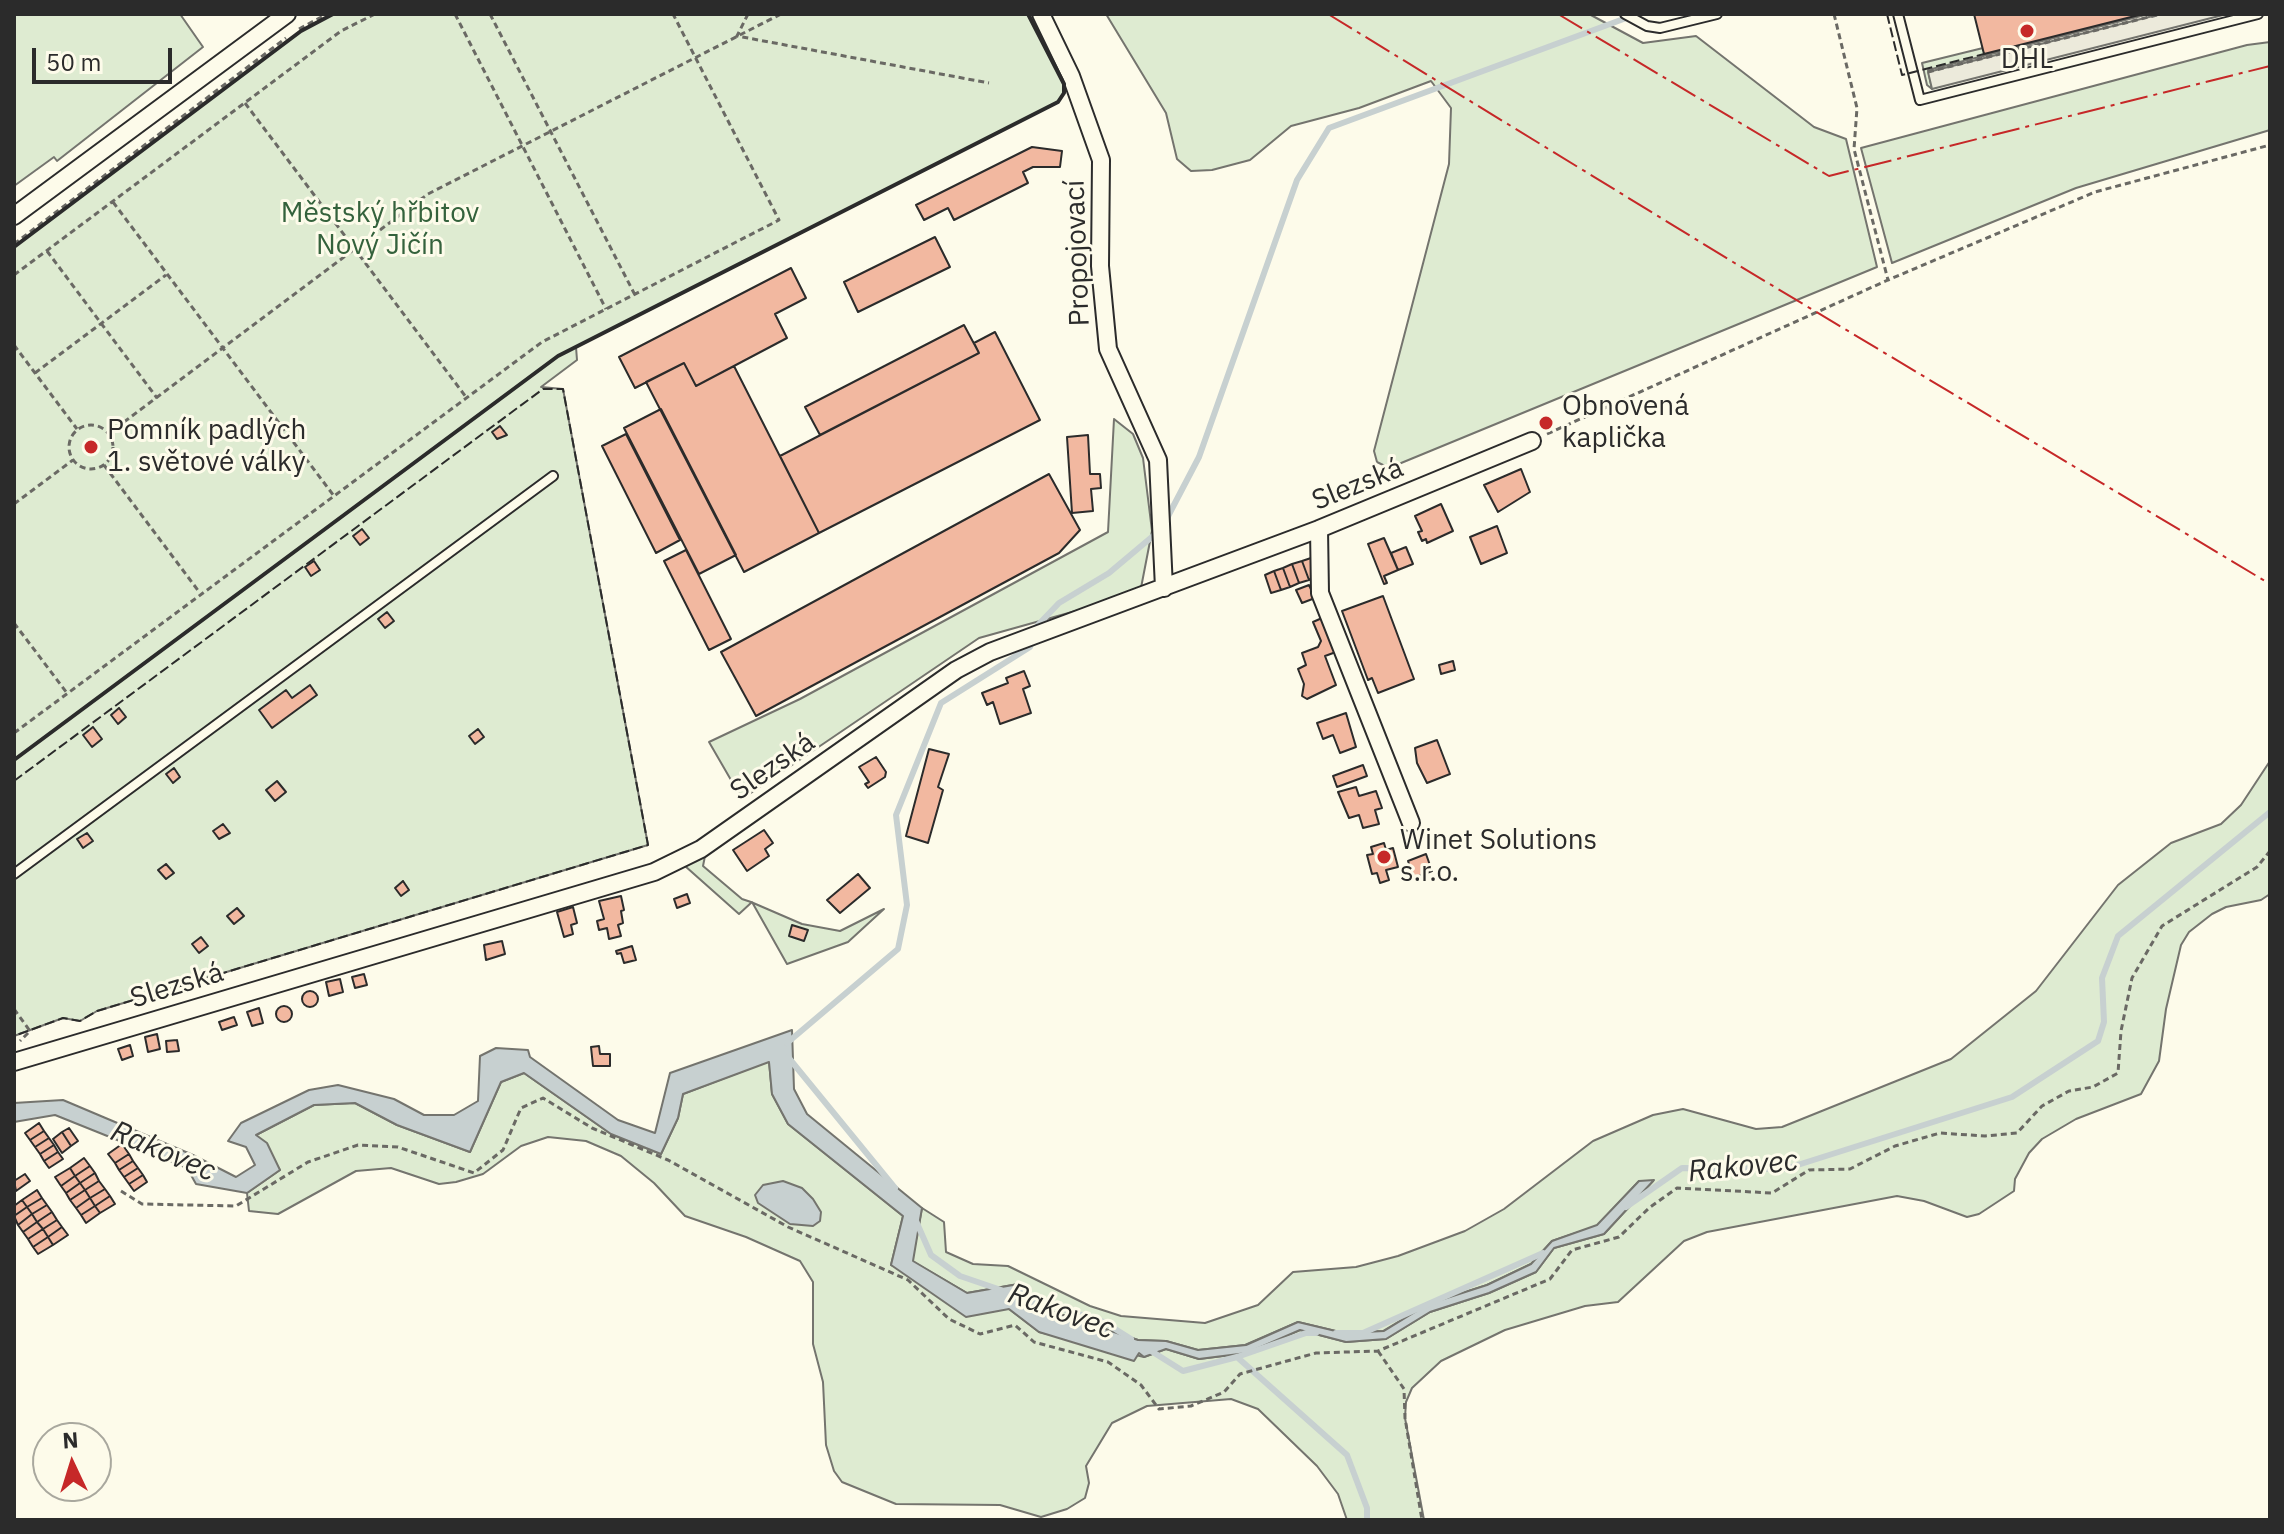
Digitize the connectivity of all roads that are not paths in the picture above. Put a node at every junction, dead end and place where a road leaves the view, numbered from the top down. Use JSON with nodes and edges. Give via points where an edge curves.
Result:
{"nodes":[{"id":1,"x":287,"y":14,"type":"edge"},
{"id":2,"x":1041,"y":14,"type":"edge"},
{"id":3,"x":1625,"y":14,"type":"edge"},
{"id":4,"x":1717,"y":14,"type":"edge"},
{"id":5,"x":1898,"y":14,"type":"edge"},
{"id":6,"x":2258,"y":14,"type":"edge"},
{"id":7,"x":14,"y":216,"type":"edge"},
{"id":8,"x":1532,"y":441,"type":"road end"},
{"id":9,"x":553,"y":476,"type":"dead end"},
{"id":10,"x":1319,"y":529,"type":"junction"},
{"id":11,"x":1164,"y":588,"type":"junction"},
{"id":12,"x":1411,"y":823,"type":"dead end"},
{"id":13,"x":14,"y":874,"type":"edge"},
{"id":14,"x":14,"y":1062,"type":"edge"}],
"edges":[{"from":1,"to":7,"type":"street"},
{"from":2,"to":11,"type":"street","name":"Propojovací","via":[[1071,76],[1101,160],[1100,266],[1108,349],[1158,460]]},
{"from":3,"to":4,"type":"lane","via":[[1660,28]]},
{"from":5,"to":6,"type":"lane","via":[[1920,100]]},
{"from":8,"to":10,"type":"street","name":"Slezská"},
{"from":9,"to":13,"type":"lane"},
{"from":10,"to":11,"type":"street","name":"Slezská"},
{"from":10,"to":12,"type":"street","via":[[1320,593]]},
{"from":11,"to":14,"type":"street","name":"Slezská","via":[[990,652],[956,670],[701,849],[654,872]]}]}
